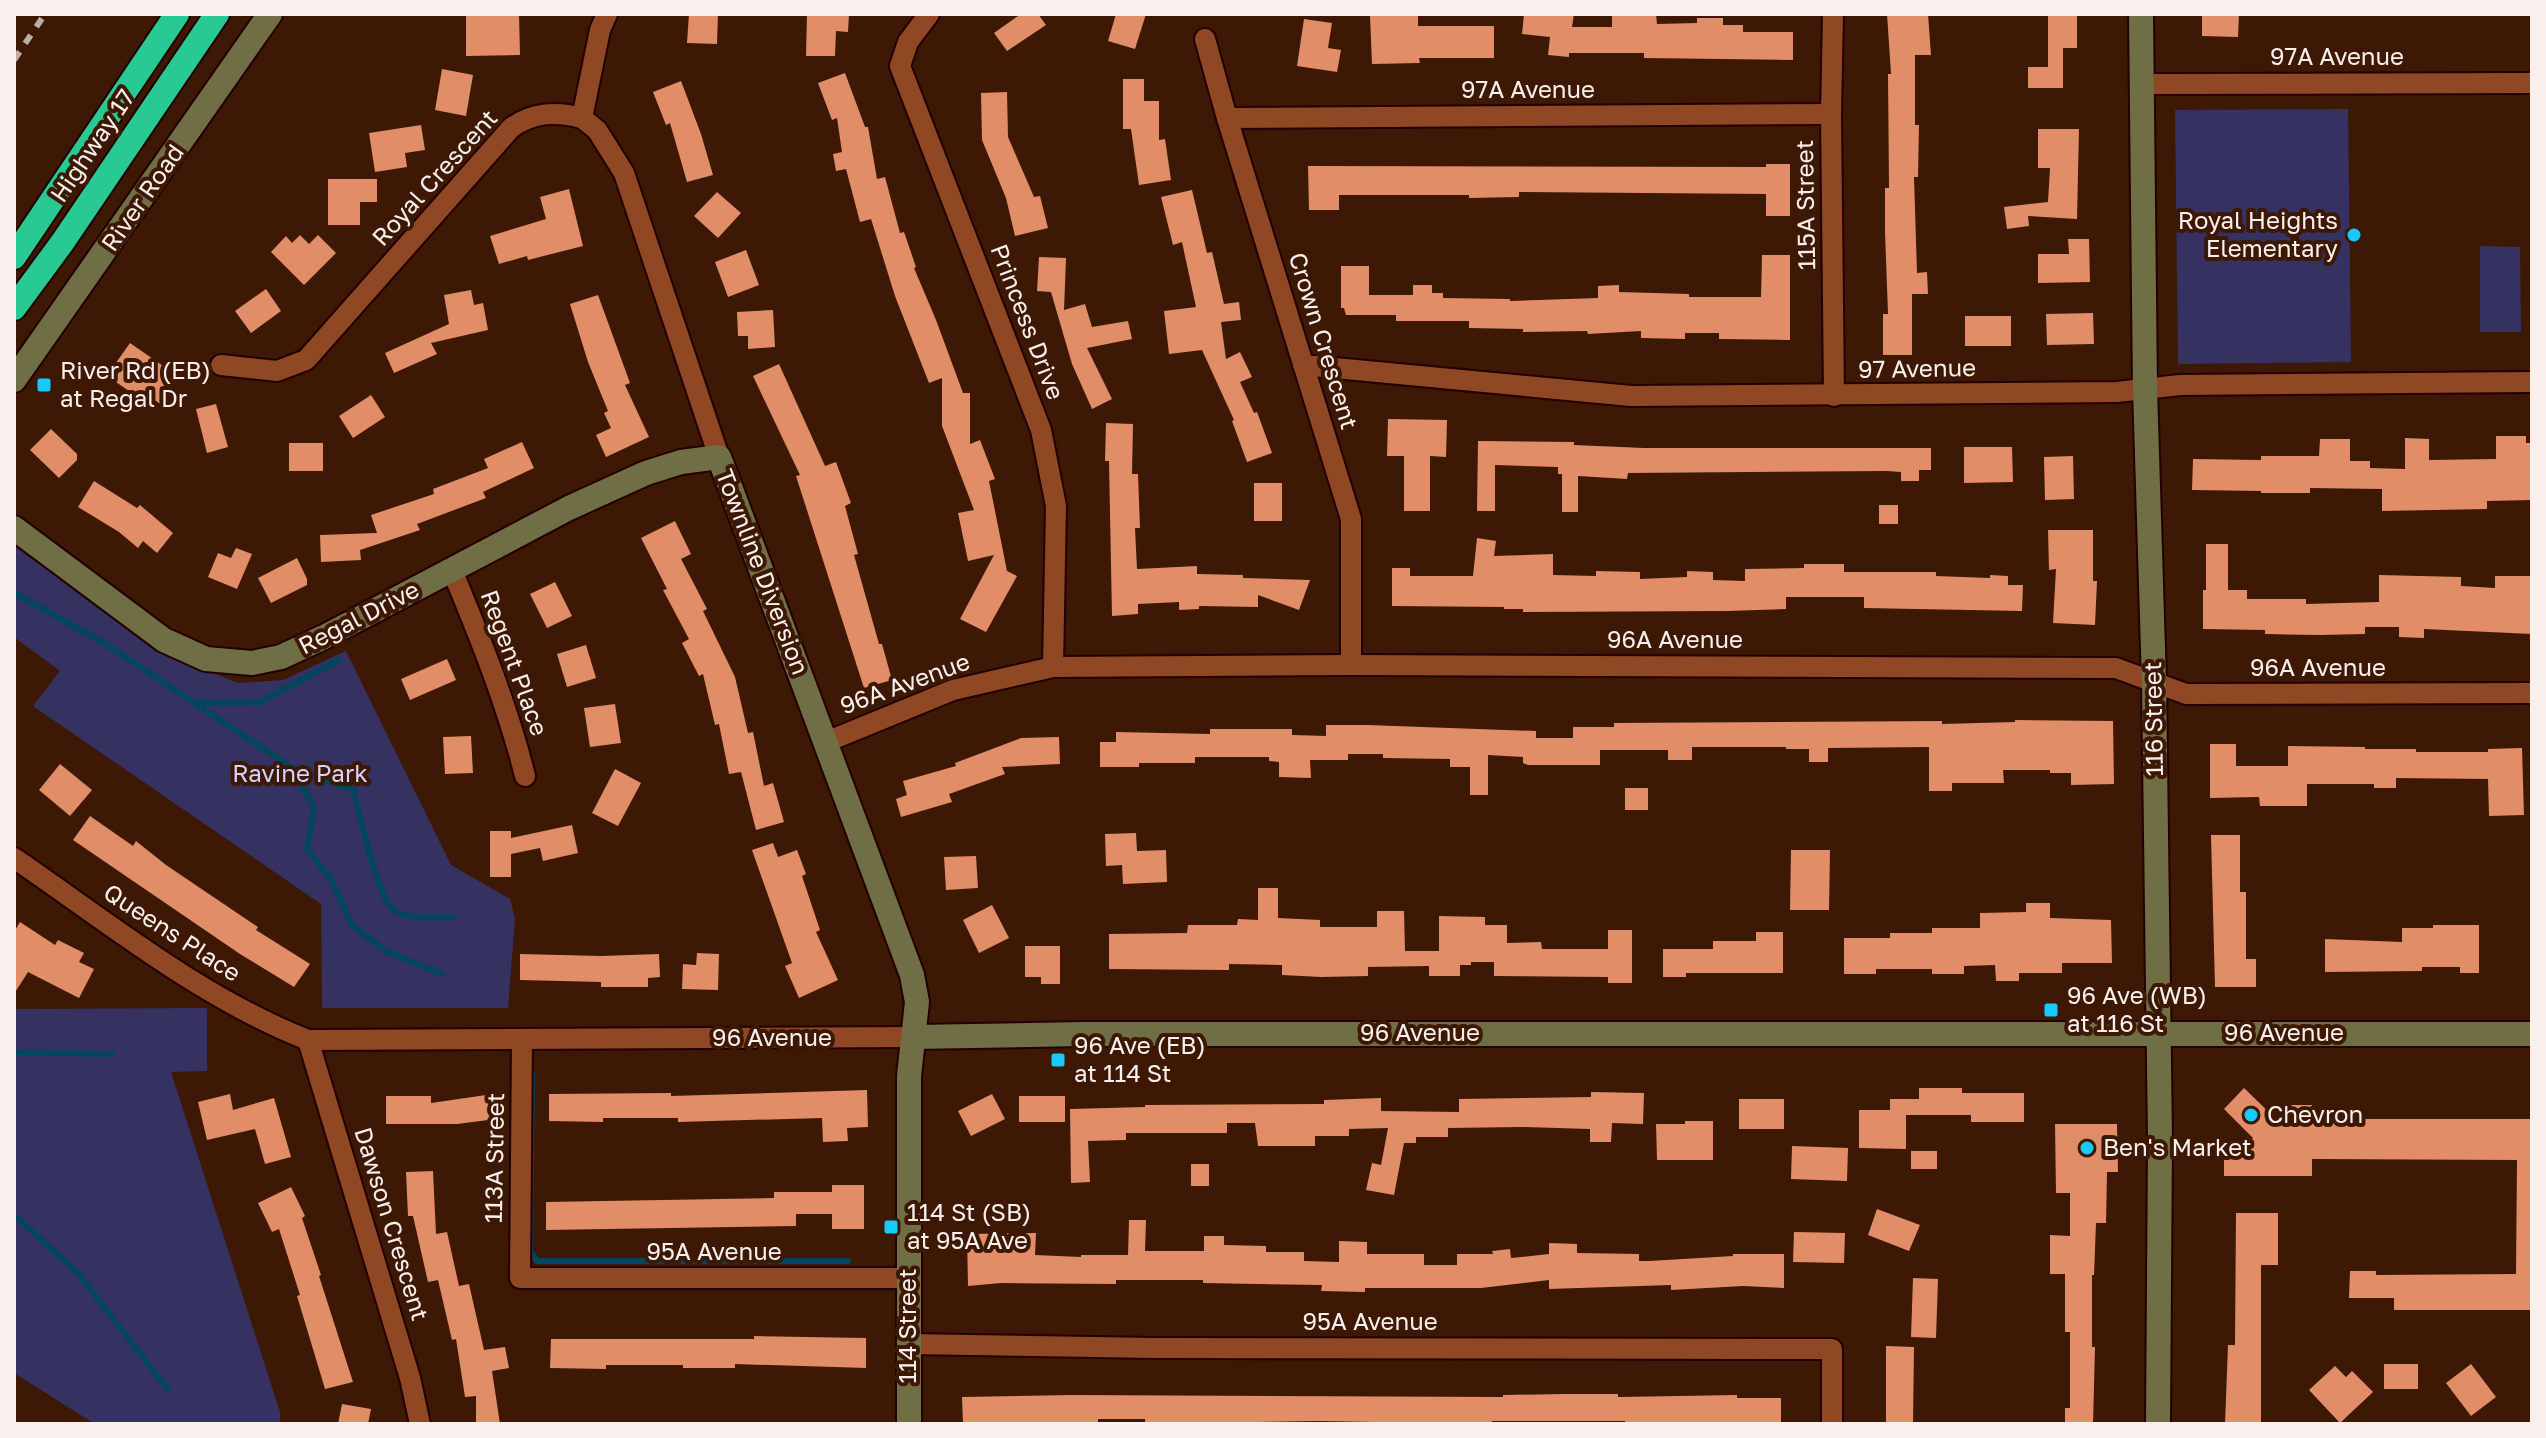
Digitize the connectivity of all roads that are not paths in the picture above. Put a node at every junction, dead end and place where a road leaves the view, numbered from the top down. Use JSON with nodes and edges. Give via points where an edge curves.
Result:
{"nodes":[{"id":1,"x":177,"y":14,"type":"edge"},
{"id":2,"x":217,"y":14,"type":"edge"},
{"id":3,"x":270,"y":14,"type":"edge"},
{"id":4,"x":607,"y":14,"type":"edge"},
{"id":5,"x":929,"y":14,"type":"edge"},
{"id":6,"x":1833,"y":14,"type":"edge"},
{"id":7,"x":2141,"y":14,"type":"edge"},
{"id":8,"x":1205,"y":39,"type":"dead end"},
{"id":9,"x":2532,"y":83,"type":"edge"},
{"id":10,"x":2143,"y":84,"type":"junction"},
{"id":11,"x":1831,"y":114,"type":"junction"},
{"id":12,"x":582,"y":118,"type":"junction"},
{"id":13,"x":1227,"y":118,"type":"junction"},
{"id":14,"x":14,"y":257,"type":"edge"},
{"id":15,"x":14,"y":308,"type":"edge"},
{"id":16,"x":221,"y":365,"type":"dead end"},
{"id":17,"x":1303,"y":365,"type":"junction"},
{"id":18,"x":14,"y":380,"type":"edge"},
{"id":19,"x":2532,"y":382,"type":"edge"},
{"id":20,"x":2145,"y":389,"type":"junction"},
{"id":21,"x":1834,"y":396,"type":"junction"},
{"id":22,"x":719,"y":457,"type":"junction"},
{"id":23,"x":14,"y":528,"type":"edge"},
{"id":24,"x":452,"y":570,"type":"junction"},
{"id":25,"x":1351,"y":665,"type":"junction"},
{"id":26,"x":1053,"y":667,"type":"junction"},
{"id":27,"x":2154,"y":682,"type":"junction"},
{"id":28,"x":2532,"y":693,"type":"edge"},
{"id":29,"x":826,"y":742,"type":"junction"},
{"id":30,"x":525,"y":776,"type":"dead end"},
{"id":31,"x":14,"y":858,"type":"edge"},
{"id":32,"x":2158,"y":1033,"type":"junction"},
{"id":33,"x":2532,"y":1034,"type":"edge"},
{"id":34,"x":914,"y":1037,"type":"junction"},
{"id":35,"x":522,"y":1039,"type":"junction"},
{"id":36,"x":308,"y":1040,"type":"junction"},
{"id":37,"x":520,"y":1278,"type":"joint"},
{"id":38,"x":908,"y":1278,"type":"junction"},
{"id":39,"x":909,"y":1344,"type":"junction"},
{"id":40,"x":420,"y":1424,"type":"edge"},
{"id":41,"x":909,"y":1424,"type":"edge"},
{"id":42,"x":1832,"y":1424,"type":"edge"},
{"id":43,"x":2158,"y":1424,"type":"edge"}],
"edges":[{"from":1,"to":14,"type":"highway","name":"Highway 17"},
{"from":2,"to":15,"type":"highway","name":"Highway 17"},
{"from":3,"to":18,"type":"street","name":"River Road"},
{"from":4,"to":12,"type":"street"},
{"from":5,"to":26,"type":"street","name":"Princess Drive","via":[[908,42],[900,66],[1041,430],[1056,506]]},
{"from":6,"to":11,"type":"street","name":"115A Street"},
{"from":7,"to":10,"type":"street","name":"116 Street"},
{"from":8,"to":13,"type":"street","name":"Crown Crescent"},
{"from":9,"to":10,"type":"street","name":"97A Avenue"},
{"from":10,"to":20,"type":"street","name":"116 Street"},
{"from":11,"to":13,"type":"street","name":"97A Avenue"},
{"from":11,"to":21,"type":"street","name":"115A Street"},
{"from":12,"to":16,"type":"street","name":"Royal Crescent","via":[[547,113],[511,128],[306,360],[277,371]]},
{"from":12,"to":22,"type":"street","name":"Townline Diversion","via":[[597,130],[624,173]]},
{"from":13,"to":17,"type":"street","name":"Crown Crescent"},
{"from":17,"to":21,"type":"street","name":"97 Avenue","via":[[1631,396]]},
{"from":17,"to":25,"type":"street","name":"Crown Crescent","via":[[1351,519]]},
{"from":19,"to":20,"type":"street","name":"97 Avenue"},
{"from":20,"to":21,"type":"street","name":"97 Avenue"},
{"from":20,"to":27,"type":"street","name":"116 Street"},
{"from":22,"to":24,"type":"street","name":"Regal Drive","via":[[646,473]]},
{"from":22,"to":29,"type":"street","name":"Townline Diversion"},
{"from":23,"to":24,"type":"street","name":"Regal Drive","via":[[164,640],[222,663],[281,657]]},
{"from":24,"to":30,"type":"street","name":"Regent Place","via":[[508,711]]},
{"from":25,"to":26,"type":"street","name":"96A Avenue"},
{"from":25,"to":27,"type":"street","name":"96A Avenue","via":[[2116,668]]},
{"from":26,"to":29,"type":"street","name":"96A Avenue","via":[[953,690]]},
{"from":27,"to":28,"type":"street","name":"96A Avenue","via":[[2186,694]]},
{"from":27,"to":32,"type":"street","name":"116 Street"},
{"from":29,"to":34,"type":"street","name":"Townline Diversion","via":[[912,975],[917,1002]]},
{"from":31,"to":36,"type":"street","name":"Queens Place","via":[[214,995]]},
{"from":32,"to":33,"type":"street","name":"96 Avenue"},
{"from":32,"to":34,"type":"street","name":"96 Avenue"},
{"from":32,"to":43,"type":"street","name":"116 Street"},
{"from":34,"to":35,"type":"street","name":"96 Avenue"},
{"from":34,"to":38,"type":"street","name":"114 Street","via":[[909,1076]]},
{"from":35,"to":36,"type":"street","name":"96 Avenue"},
{"from":35,"to":37,"type":"street","name":"113A Street"},
{"from":36,"to":40,"type":"street","name":"Dawson Crescent"},
{"from":37,"to":38,"type":"street","name":"95A Avenue"},
{"from":38,"to":39,"type":"street","name":"114 Street"},
{"from":39,"to":41,"type":"street","name":"114 Street"},
{"from":39,"to":42,"type":"street","name":"95A Avenue","via":[[1832,1349]]}]}
